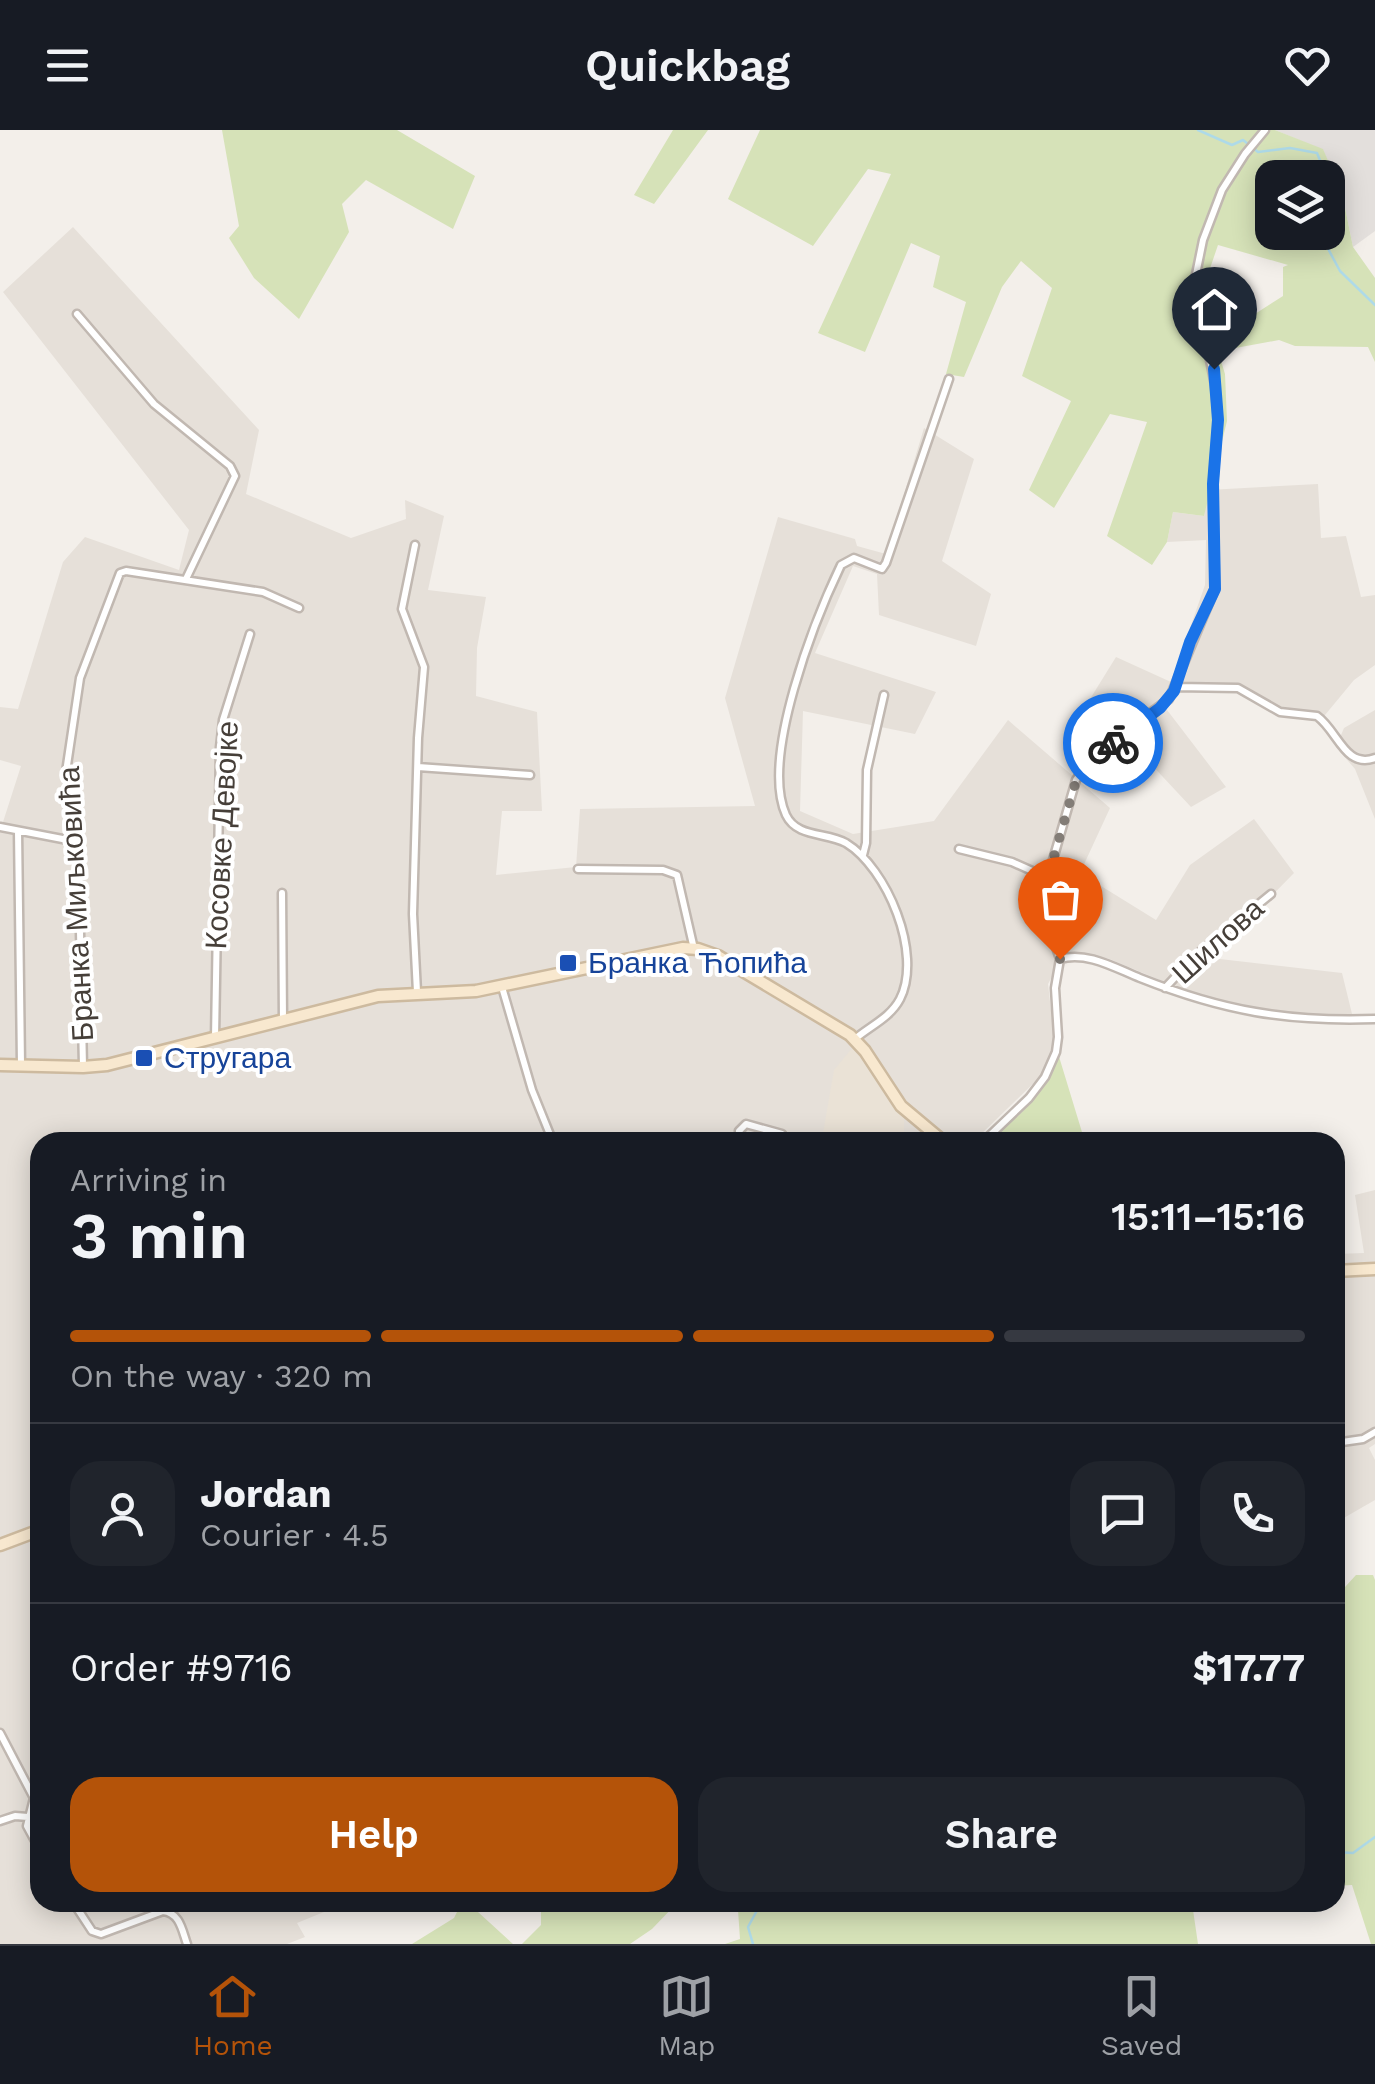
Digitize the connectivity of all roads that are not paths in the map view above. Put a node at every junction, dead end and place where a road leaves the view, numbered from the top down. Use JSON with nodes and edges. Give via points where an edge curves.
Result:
{"nodes":[{"id":1,"x":1266,"y":130,"type":"edge"},
{"id":2,"x":77,"y":314,"type":"dead end"},
{"id":3,"x":949,"y":379,"type":"dead end"},
{"id":4,"x":415,"y":545,"type":"dead end"},
{"id":5,"x":186,"y":579,"type":"junction"},
{"id":6,"x":299,"y":608,"type":"dead end"},
{"id":7,"x":250,"y":634,"type":"dead end"},
{"id":8,"x":1176,"y":687,"type":"junction"},
{"id":9,"x":884,"y":695,"type":"dead end"},
{"id":10,"x":1375,"y":758,"type":"edge"},
{"id":11,"x":418,"y":767,"type":"junction"},
{"id":12,"x":530,"y":774,"type":"dead end"},
{"id":13,"x":0,"y":827,"type":"edge"},
{"id":14,"x":18,"y":831,"type":"junction"},
{"id":15,"x":78,"y":842,"type":"junction"},
{"id":16,"x":959,"y":850,"type":"dead end"},
{"id":17,"x":863,"y":856,"type":"junction"},
{"id":18,"x":578,"y":870,"type":"dead end"},
{"id":19,"x":1048,"y":878,"type":"junction"},
{"id":20,"x":282,"y":893,"type":"dead end"},
{"id":21,"x":1271,"y":894,"type":"dead end"},
{"id":22,"x":694,"y":948,"type":"junction"},
{"id":23,"x":1060,"y":959,"type":"junction"},
{"id":24,"x":502,"y":987,"type":"junction"},
{"id":25,"x":1165,"y":988,"type":"junction"},
{"id":26,"x":417,"y":992,"type":"junction"},
{"id":27,"x":1375,"y":1019,"type":"edge"},
{"id":28,"x":283,"y":1020,"type":"junction"},
{"id":29,"x":215,"y":1038,"type":"junction"},
{"id":30,"x":854,"y":1039,"type":"junction"},
{"id":31,"x":0,"y":1065,"type":"edge"},
{"id":32,"x":21,"y":1066,"type":"junction"},
{"id":33,"x":82,"y":1068,"type":"junction"},
{"id":34,"x":549,"y":1132,"type":"edge"},
{"id":35,"x":739,"y":1132,"type":"edge"},
{"id":36,"x":775,"y":1132,"type":"edge"},
{"id":37,"x":932,"y":1132,"type":"edge"},
{"id":38,"x":993,"y":1132,"type":"edge"},
{"id":39,"x":1375,"y":1268,"type":"edge"},
{"id":40,"x":1345,"y":1270,"type":"edge"},
{"id":41,"x":1375,"y":1432,"type":"edge"},
{"id":42,"x":1345,"y":1442,"type":"edge"},
{"id":43,"x":30,"y":1534,"type":"edge"},
{"id":44,"x":0,"y":1545,"type":"edge"},
{"id":45,"x":0,"y":1733,"type":"edge"},
{"id":46,"x":30,"y":1790,"type":"edge"},
{"id":47,"x":30,"y":1814,"type":"edge"},
{"id":48,"x":28,"y":1817,"type":"junction"},
{"id":49,"x":0,"y":1821,"type":"edge"},
{"id":50,"x":30,"y":1832,"type":"edge"},
{"id":51,"x":79,"y":1912,"type":"edge"},
{"id":52,"x":160,"y":1912,"type":"edge"},
{"id":53,"x":170,"y":1912,"type":"edge"},
{"id":54,"x":187,"y":1944,"type":"edge"}],
"edges":[{"from":1,"to":8,"type":"street","via":[[1222,190],[1196,262],[1194,319],[1209,355],[1218,420],[1216,586]]},
{"from":2,"to":5,"type":"street","via":[[154,404],[235,476]]},
{"from":3,"to":17,"type":"street","via":[[886,564],[882,569],[854,558],[841,565],[784,727],[786,814],[800,830],[839,839]]},
{"from":4,"to":11,"type":"street","via":[[402,609],[424,667]]},
{"from":5,"to":6,"type":"street","name":"Бранка Миљковића","via":[[263,592]]},
{"from":5,"to":15,"type":"street","name":"Бранка Миљковића","via":[[120,573],[80,678],[72,728],[66,772]]},
{"from":7,"to":29,"type":"street","name":"Косовке Девојке","via":[[220,747]]},
{"from":8,"to":10,"type":"street","via":[[1233,687],[1280,712],[1317,716],[1354,759]]},
{"from":8,"to":19,"type":"street","via":[[1160,708],[1082,769]]},
{"from":9,"to":17,"type":"street","via":[[867,770]]},
{"from":11,"to":12,"type":"street"},
{"from":11,"to":26,"type":"street"},
{"from":13,"to":14,"type":"street"},
{"from":14,"to":15,"type":"street"},
{"from":14,"to":32,"type":"street"},
{"from":15,"to":33,"type":"street","name":"Бранка Миљковића"},
{"from":16,"to":19,"type":"street"},
{"from":17,"to":30,"type":"street","via":[[891,898],[906,976],[892,1010]]},
{"from":18,"to":22,"type":"street","via":[[677,875]]},
{"from":19,"to":23,"type":"street","via":[[1044,912]]},
{"from":20,"to":28,"type":"street"},
{"from":21,"to":25,"type":"street","name":"Шилова"},
{"from":22,"to":24,"type":"main road"},
{"from":22,"to":30,"type":"main road","via":[[736,966]]},
{"from":23,"to":25,"type":"street","via":[[1086,957]]},
{"from":23,"to":38,"type":"street","via":[[1052,1062]]},
{"from":24,"to":26,"type":"main road"},
{"from":24,"to":34,"type":"street"},
{"from":25,"to":27,"type":"street","via":[[1283,1018]]},
{"from":26,"to":28,"type":"main road"},
{"from":28,"to":29,"type":"main road"},
{"from":29,"to":33,"type":"main road"},
{"from":30,"to":37,"type":"main road","via":[[901,1106]]},
{"from":31,"to":32,"type":"main road"},
{"from":32,"to":33,"type":"main road"},
{"from":35,"to":36,"type":"street","via":[[746,1124]]},
{"from":39,"to":40,"type":"main road"},
{"from":41,"to":42,"type":"street"},
{"from":43,"to":44,"type":"main road"},
{"from":45,"to":46,"type":"street"},
{"from":47,"to":48,"type":"street"},
{"from":48,"to":49,"type":"street"},
{"from":48,"to":50,"type":"street"},
{"from":51,"to":52,"type":"street","via":[[101,1934]]},
{"from":53,"to":54,"type":"street"}]}
